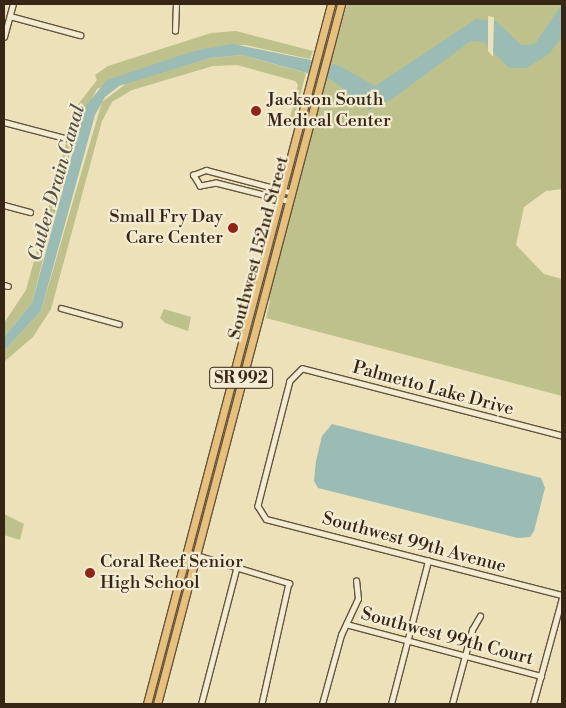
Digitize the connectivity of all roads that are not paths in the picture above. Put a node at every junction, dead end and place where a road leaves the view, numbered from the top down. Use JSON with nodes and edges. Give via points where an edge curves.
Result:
{"nodes":[{"id":1,"x":13,"y":4,"type":"edge"},
{"id":2,"x":176,"y":4,"type":"edge"},
{"id":3,"x":331,"y":4,"type":"edge"},
{"id":4,"x":341,"y":4,"type":"edge"},
{"id":5,"x":10,"y":16,"type":"junction"},
{"id":6,"x":175,"y":31,"type":"dead end"},
{"id":7,"x":80,"y":35,"type":"dead end"},
{"id":8,"x":4,"y":37,"type":"edge"},
{"id":9,"x":4,"y":122,"type":"edge"},
{"id":10,"x":66,"y":138,"type":"dead end"},
{"id":11,"x":279,"y":190,"type":"junction"},
{"id":12,"x":289,"y":192,"type":"junction"},
{"id":13,"x":277,"y":199,"type":"junction"},
{"id":14,"x":287,"y":202,"type":"junction"},
{"id":15,"x":4,"y":205,"type":"edge"},
{"id":16,"x":30,"y":212,"type":"dead end"},
{"id":17,"x":61,"y":308,"type":"dead end"},
{"id":18,"x":119,"y":324,"type":"dead end"},
{"id":19,"x":562,"y":436,"type":"edge"},
{"id":20,"x":261,"y":514,"type":"joint"},
{"id":21,"x":186,"y":552,"type":"junction"},
{"id":22,"x":195,"y":555,"type":"junction"},
{"id":23,"x":428,"y":560,"type":"junction"},
{"id":24,"x":237,"y":566,"type":"junction"},
{"id":25,"x":356,"y":581,"type":"dead end"},
{"id":26,"x":562,"y":597,"type":"edge"},
{"id":27,"x":480,"y":616,"type":"dead end"},
{"id":28,"x":346,"y":624,"type":"junction"},
{"id":29,"x":408,"y":641,"type":"junction"},
{"id":30,"x":464,"y":656,"type":"junction"},
{"id":31,"x":540,"y":676,"type":"junction"},
{"id":32,"x":147,"y":704,"type":"edge"},
{"id":33,"x":157,"y":704,"type":"edge"},
{"id":34,"x":201,"y":704,"type":"edge"},
{"id":35,"x":262,"y":704,"type":"edge"},
{"id":36,"x":322,"y":704,"type":"edge"},
{"id":37,"x":391,"y":704,"type":"edge"},
{"id":38,"x":452,"y":704,"type":"edge"},
{"id":39,"x":533,"y":704,"type":"edge"}],
"edges":[{"from":1,"to":5,"type":"street"},
{"from":2,"to":6,"type":"street"},
{"from":3,"to":11,"type":"main road","name":"Southwest 152nd Street","number":"SR 992"},
{"from":4,"to":12,"type":"main road","name":"Southwest 152nd Street","number":"SR 992"},
{"from":5,"to":7,"type":"street"},
{"from":5,"to":8,"type":"street"},
{"from":9,"to":10,"type":"street"},
{"from":11,"to":12,"type":"street"},
{"from":11,"to":13,"type":"main road","name":"Southwest 152nd Street","number":"SR 992"},
{"from":11,"to":13,"type":"street","via":[[206,170],[193,175],[200,186],[216,182]]},
{"from":12,"to":14,"type":"main road","name":"Southwest 152nd Street","number":"SR 992"},
{"from":13,"to":14,"type":"street"},
{"from":13,"to":21,"type":"main road","name":"Southwest 152nd Street","number":"SR 992"},
{"from":14,"to":22,"type":"main road","name":"Southwest 152nd Street","number":"SR 992"},
{"from":15,"to":16,"type":"street"},
{"from":17,"to":18,"type":"street"},
{"from":19,"to":20,"type":"street","name":"Palmetto Lake Drive","via":[[307,369],[298,371],[290,381],[259,503]]},
{"from":20,"to":23,"type":"street","name":"Southwest 99th Avenue"},
{"from":21,"to":22,"type":"street"},
{"from":21,"to":32,"type":"main road","name":"Southwest 152nd Street","number":"SR 992"},
{"from":22,"to":24,"type":"street"},
{"from":22,"to":33,"type":"main road","name":"Southwest 152nd Street","number":"SR 992"},
{"from":23,"to":26,"type":"street","name":"Southwest 99th Avenue"},
{"from":23,"to":29,"type":"street"},
{"from":24,"to":34,"type":"street"},
{"from":24,"to":35,"type":"street","via":[[289,582],[291,592]]},
{"from":25,"to":28,"type":"street","via":[[358,599]]},
{"from":26,"to":31,"type":"street"},
{"from":27,"to":30,"type":"street"},
{"from":28,"to":29,"type":"street","name":"Southwest 99th Court"},
{"from":28,"to":36,"type":"street"},
{"from":29,"to":30,"type":"street","name":"Southwest 99th Court"},
{"from":29,"to":37,"type":"street"},
{"from":30,"to":31,"type":"street","name":"Southwest 99th Court"},
{"from":30,"to":38,"type":"street"},
{"from":31,"to":39,"type":"street"}]}
